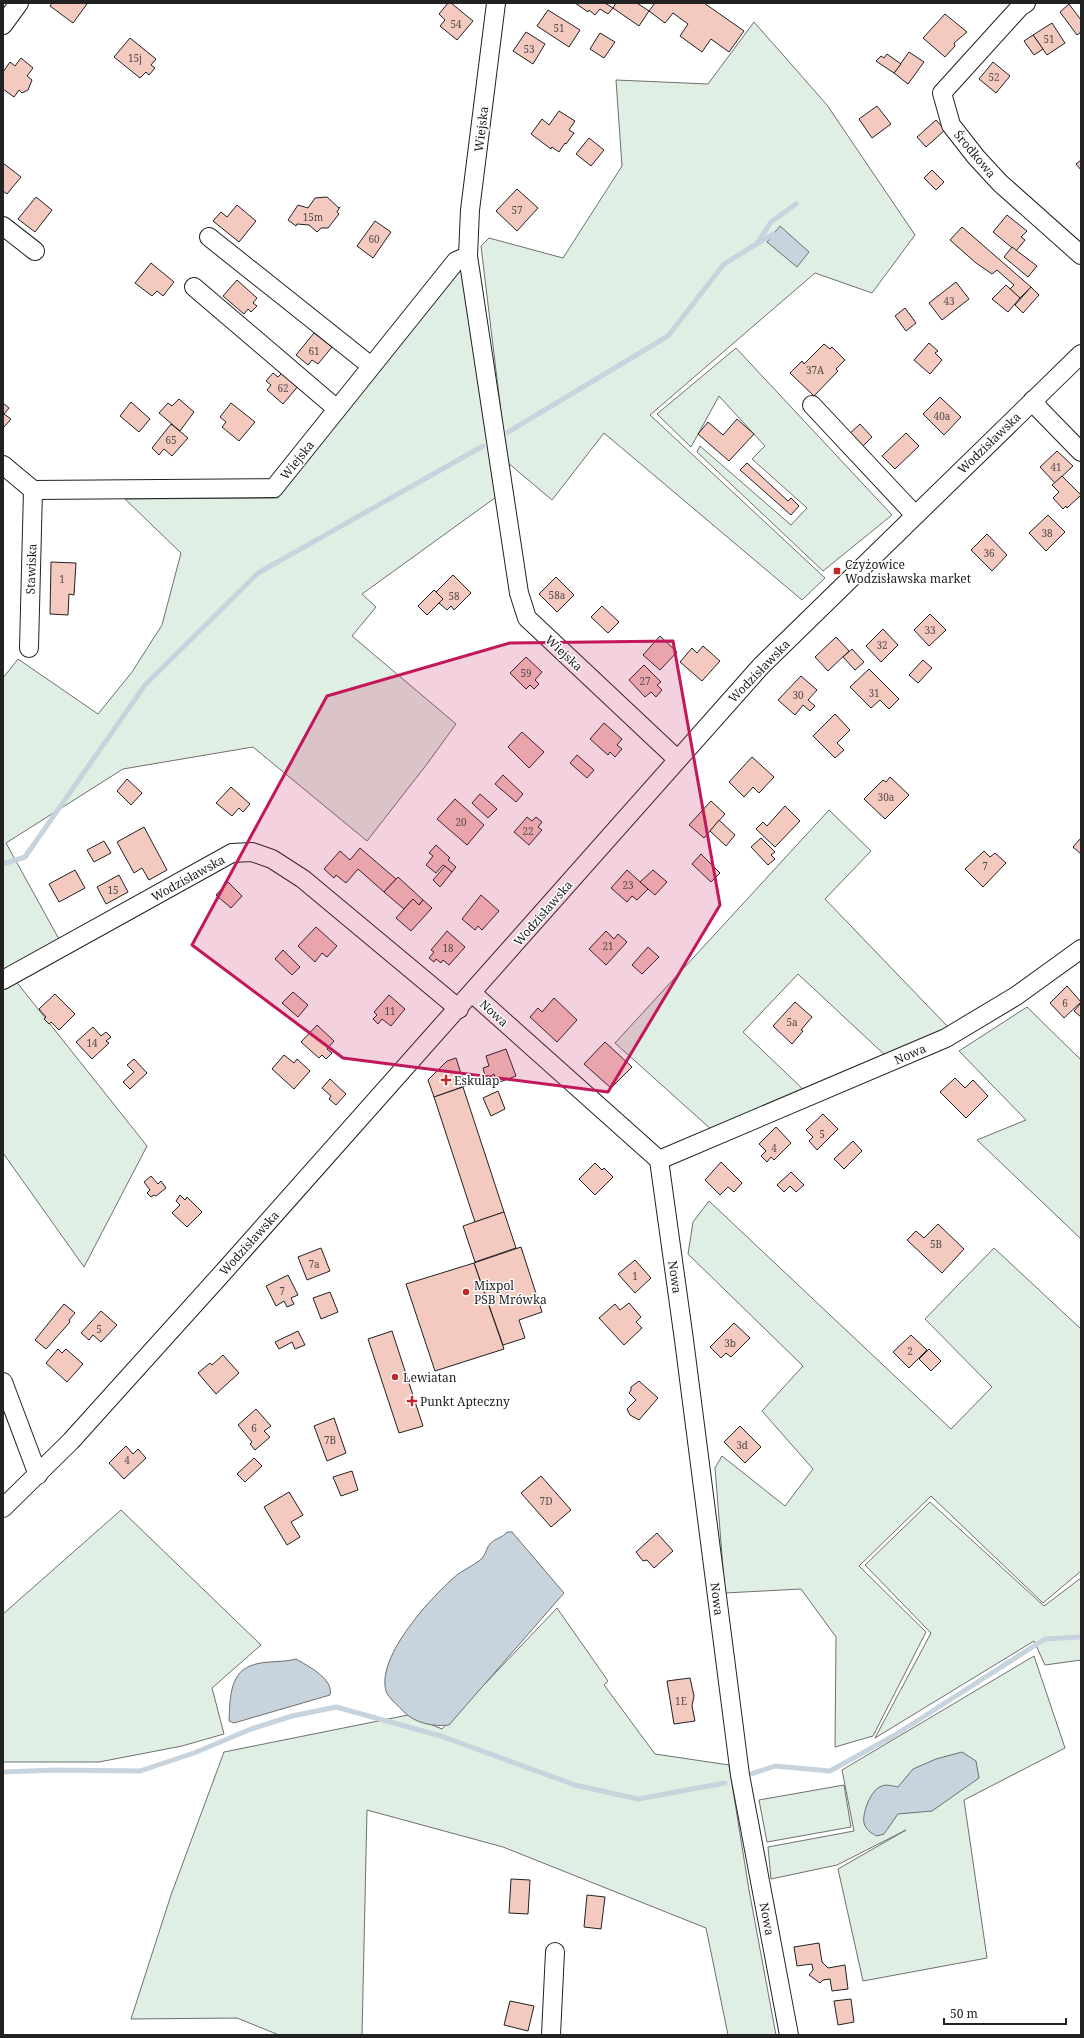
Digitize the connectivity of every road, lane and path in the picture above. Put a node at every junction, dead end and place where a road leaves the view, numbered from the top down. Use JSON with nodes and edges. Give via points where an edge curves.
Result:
{"nodes":[{"id":1,"x":19,"y":3,"type":"edge"},
{"id":2,"x":496,"y":3,"type":"edge"},
{"id":3,"x":1021,"y":4,"type":"edge"},
{"id":4,"x":3,"y":25,"type":"edge"},
{"id":5,"x":3,"y":226,"type":"edge"},
{"id":6,"x":209,"y":236,"type":"dead end"},
{"id":7,"x":35,"y":252,"type":"dead end"},
{"id":8,"x":1081,"y":255,"type":"edge"},
{"id":9,"x":468,"y":256,"type":"junction"},
{"id":10,"x":194,"y":287,"type":"dead end"},
{"id":11,"x":1081,"y":354,"type":"edge"},
{"id":12,"x":372,"y":366,"type":"junction"},
{"id":13,"x":1033,"y":400,"type":"junction"},
{"id":14,"x":812,"y":405,"type":"dead end"},
{"id":15,"x":337,"y":409,"type":"junction"},
{"id":16,"x":1081,"y":452,"type":"edge"},
{"id":17,"x":3,"y":465,"type":"edge"},
{"id":18,"x":33,"y":490,"type":"junction"},
{"id":19,"x":915,"y":516,"type":"junction"},
{"id":20,"x":29,"y":648,"type":"dead end"},
{"id":21,"x":677,"y":759,"type":"junction"},
{"id":22,"x":1081,"y":949,"type":"edge"},
{"id":23,"x":3,"y":980,"type":"edge"},
{"id":24,"x":472,"y":993,"type":"junction"},
{"id":25,"x":458,"y":1009,"type":"junction"},
{"id":26,"x":659,"y":1160,"type":"junction"},
{"id":27,"x":3,"y":1382,"type":"edge"},
{"id":28,"x":38,"y":1475,"type":"junction"},
{"id":29,"x":3,"y":1508,"type":"edge"},
{"id":30,"x":555,"y":1952,"type":"dead end"},
{"id":31,"x":551,"y":2035,"type":"edge"},
{"id":32,"x":789,"y":2035,"type":"edge"}],
"edges":[{"from":1,"to":4,"type":"street"},
{"from":2,"to":9,"type":"street","name":"Wiejska","via":[[470,210]]},
{"from":3,"to":8,"type":"street","name":"Środkowa","via":[[942,92],[951,125],[976,157],[1000,183]]},
{"from":5,"to":7,"type":"street"},
{"from":6,"to":12,"type":"street"},
{"from":9,"to":12,"type":"street","name":"Wiejska","via":[[456,261]]},
{"from":9,"to":21,"type":"street","name":"Wiejska","via":[[519,593],[527,618]]},
{"from":10,"to":15,"type":"street"},
{"from":11,"to":13,"type":"street","name":"Wodzisławska"},
{"from":12,"to":15,"type":"street","name":"Wiejska"},
{"from":13,"to":16,"type":"street"},
{"from":13,"to":19,"type":"street","name":"Wodzisławska"},
{"from":14,"to":19,"type":"street"},
{"from":15,"to":18,"type":"street","name":"Wiejska","via":[[274,488]]},
{"from":17,"to":18,"type":"street"},
{"from":18,"to":20,"type":"street","name":"Stawiska"},
{"from":19,"to":21,"type":"street","name":"Wodzisławska","via":[[762,666]]},
{"from":21,"to":24,"type":"street","name":"Wodzisławska"},
{"from":22,"to":26,"type":"street","name":"Nowa","via":[[1016,996],[946,1038]]},
{"from":23,"to":25,"type":"street","name":"Wodzisławska","via":[[226,857],[252,852],[272,859],[303,879]]},
{"from":24,"to":25,"type":"street","name":"Wodzisławska"},
{"from":24,"to":26,"type":"street","name":"Nowa"},
{"from":25,"to":28,"type":"street","name":"Wodzisławska"},
{"from":26,"to":32,"type":"street","name":"Nowa","via":[[740,1775]]},
{"from":27,"to":28,"type":"street"},
{"from":28,"to":29,"type":"street","name":"Wodzisławska"},
{"from":30,"to":31,"type":"street"}]}
